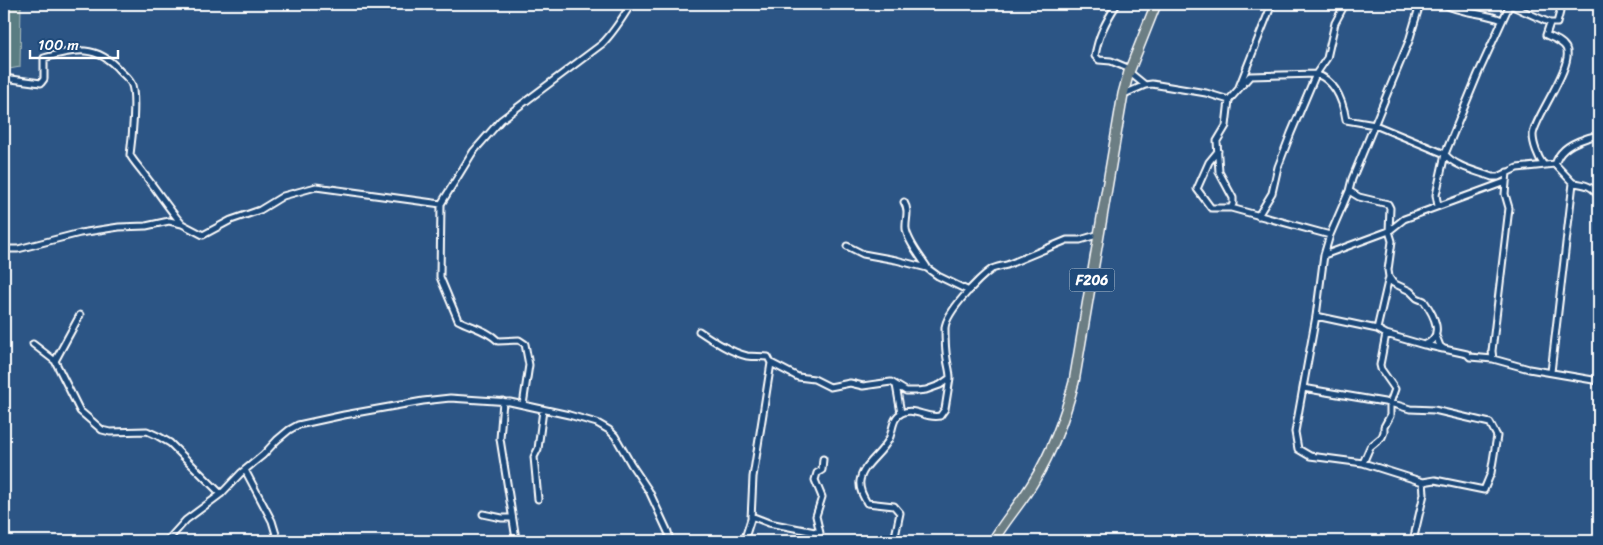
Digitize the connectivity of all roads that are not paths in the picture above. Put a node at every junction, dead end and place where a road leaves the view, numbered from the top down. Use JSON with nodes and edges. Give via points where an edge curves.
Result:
{"nodes":[{"id":1,"x":631,"y":4,"type":"edge"},
{"id":2,"x":1117,"y":4,"type":"edge"},
{"id":3,"x":1156,"y":4,"type":"edge"},
{"id":4,"x":1272,"y":4,"type":"edge"},
{"id":5,"x":1345,"y":4,"type":"edge"},
{"id":6,"x":1420,"y":4,"type":"edge"},
{"id":7,"x":1444,"y":4,"type":"edge"},
{"id":8,"x":1510,"y":4,"type":"edge"},
{"id":9,"x":1562,"y":4,"type":"edge"},
{"id":10,"x":1502,"y":20,"type":"junction"},
{"id":11,"x":1550,"y":23,"type":"junction"},
{"id":12,"x":1130,"y":71,"type":"junction"},
{"id":13,"x":1316,"y":74,"type":"junction"},
{"id":14,"x":4,"y":78,"type":"edge"},
{"id":15,"x":1144,"y":85,"type":"junction"},
{"id":16,"x":1123,"y":94,"type":"junction"},
{"id":17,"x":1236,"y":94,"type":"junction"},
{"id":18,"x":1229,"y":100,"type":"junction"},
{"id":19,"x":1375,"y":125,"type":"junction"},
{"id":20,"x":1599,"y":136,"type":"edge"},
{"id":21,"x":1218,"y":151,"type":"junction"},
{"id":22,"x":1445,"y":154,"type":"junction"},
{"id":23,"x":1538,"y":157,"type":"junction"},
{"id":24,"x":1543,"y":164,"type":"junction"},
{"id":25,"x":1555,"y":164,"type":"junction"},
{"id":26,"x":1529,"y":166,"type":"junction"},
{"id":27,"x":1507,"y":172,"type":"junction"},
{"id":28,"x":1498,"y":177,"type":"junction"},
{"id":29,"x":1505,"y":182,"type":"junction"},
{"id":30,"x":1572,"y":183,"type":"junction"},
{"id":31,"x":1349,"y":191,"type":"junction"},
{"id":32,"x":1599,"y":197,"type":"edge"},
{"id":33,"x":904,"y":202,"type":"dead end"},
{"id":34,"x":441,"y":204,"type":"junction"},
{"id":35,"x":1438,"y":206,"type":"junction"},
{"id":36,"x":1230,"y":208,"type":"junction"},
{"id":37,"x":1258,"y":216,"type":"junction"},
{"id":38,"x":182,"y":224,"type":"junction"},
{"id":39,"x":1389,"y":231,"type":"junction"},
{"id":40,"x":1100,"y":234,"type":"junction"},
{"id":41,"x":1330,"y":234,"type":"junction"},
{"id":42,"x":847,"y":246,"type":"dead end"},
{"id":43,"x":4,"y":249,"type":"edge"},
{"id":44,"x":1324,"y":256,"type":"junction"},
{"id":45,"x":927,"y":268,"type":"junction"},
{"id":46,"x":1389,"y":277,"type":"junction"},
{"id":47,"x":969,"y":291,"type":"junction"},
{"id":48,"x":80,"y":315,"type":"dead end"},
{"id":49,"x":1316,"y":316,"type":"junction"},
{"id":50,"x":1377,"y":329,"type":"junction"},
{"id":51,"x":699,"y":331,"type":"dead end"},
{"id":52,"x":1386,"y":334,"type":"junction"},
{"id":53,"x":1436,"y":336,"type":"junction"},
{"id":54,"x":33,"y":344,"type":"dead end"},
{"id":55,"x":1424,"y":345,"type":"junction"},
{"id":56,"x":1444,"y":349,"type":"junction"},
{"id":57,"x":1493,"y":359,"type":"junction"},
{"id":58,"x":55,"y":361,"type":"junction"},
{"id":59,"x":771,"y":363,"type":"junction"},
{"id":60,"x":1551,"y":372,"type":"junction"},
{"id":61,"x":950,"y":378,"type":"junction"},
{"id":62,"x":1599,"y":381,"type":"edge"},
{"id":63,"x":896,"y":385,"type":"junction"},
{"id":64,"x":1303,"y":388,"type":"junction"},
{"id":65,"x":503,"y":401,"type":"junction"},
{"id":66,"x":1390,"y":403,"type":"junction"},
{"id":67,"x":522,"y":405,"type":"junction"},
{"id":68,"x":543,"y":410,"type":"junction"},
{"id":69,"x":901,"y":413,"type":"junction"},
{"id":70,"x":823,"y":459,"type":"dead end"},
{"id":71,"x":1363,"y":463,"type":"junction"},
{"id":72,"x":244,"y":470,"type":"junction"},
{"id":73,"x":1423,"y":482,"type":"junction"},
{"id":74,"x":221,"y":494,"type":"junction"},
{"id":75,"x":538,"y":499,"type":"dead end"},
{"id":76,"x":483,"y":514,"type":"dead end"},
{"id":77,"x":751,"y":516,"type":"junction"},
{"id":78,"x":511,"y":518,"type":"junction"},
{"id":79,"x":820,"y":533,"type":"junction"},
{"id":80,"x":167,"y":541,"type":"edge"},
{"id":81,"x":278,"y":541,"type":"edge"},
{"id":82,"x":515,"y":541,"type":"edge"},
{"id":83,"x":670,"y":541,"type":"edge"},
{"id":84,"x":744,"y":541,"type":"edge"},
{"id":85,"x":813,"y":541,"type":"edge"},
{"id":86,"x":894,"y":541,"type":"edge"},
{"id":87,"x":992,"y":541,"type":"edge"},
{"id":88,"x":1413,"y":541,"type":"edge"}],
"edges":[{"from":1,"to":34,"type":"street","via":[[602,44],[502,120],[473,152]]},
{"from":2,"to":12,"type":"street","via":[[1101,30],[1095,56]]},
{"from":3,"to":12,"type":"main road","number":"F206"},
{"from":4,"to":17,"type":"street"},
{"from":5,"to":13,"type":"street","via":[[1335,23],[1327,58]]},
{"from":6,"to":19,"type":"street","via":[[1409,41]]},
{"from":7,"to":10,"type":"street","via":[[1458,11]]},
{"from":8,"to":10,"type":"street"},
{"from":8,"to":11,"type":"street"},
{"from":9,"to":11,"type":"street","via":[[1557,23]]},
{"from":10,"to":22,"type":"street"},
{"from":11,"to":23,"type":"street","via":[[1546,35],[1564,46],[1567,52],[1563,69],[1533,134]]},
{"from":12,"to":15,"type":"street"},
{"from":12,"to":16,"type":"main road","number":"F206"},
{"from":13,"to":17,"type":"street","via":[[1250,76]]},
{"from":13,"to":19,"type":"street","via":[[1326,78],[1341,98],[1346,120]]},
{"from":13,"to":37,"type":"street","via":[[1278,167],[1272,194]]},
{"from":14,"to":38,"type":"street","via":[[41,83],[44,79],[44,58],[78,50],[97,53],[115,64],[131,83],[134,98],[130,155]]},
{"from":15,"to":16,"type":"street"},
{"from":15,"to":18,"type":"street","via":[[1206,93]]},
{"from":16,"to":40,"type":"main road","number":"F206"},
{"from":17,"to":18,"type":"street"},
{"from":18,"to":21,"type":"street","via":[[1226,126],[1217,141]]},
{"from":19,"to":22,"type":"street"},
{"from":19,"to":31,"type":"street"},
{"from":20,"to":25,"type":"street","via":[[1566,148]]},
{"from":21,"to":36,"type":"street","via":[[1219,172],[1233,198]]},
{"from":21,"to":36,"type":"street","via":[[1209,162],[1197,189],[1211,208]]},
{"from":22,"to":28,"type":"street","via":[[1454,163]]},
{"from":22,"to":35,"type":"street","via":[[1436,195]]},
{"from":23,"to":24,"type":"street"},
{"from":23,"to":26,"type":"street"},
{"from":24,"to":25,"type":"street"},
{"from":24,"to":26,"type":"street"},
{"from":25,"to":30,"type":"street"},
{"from":26,"to":27,"type":"street"},
{"from":27,"to":28,"type":"street"},
{"from":27,"to":29,"type":"street"},
{"from":28,"to":29,"type":"street"},
{"from":29,"to":35,"type":"street"},
{"from":29,"to":57,"type":"street","via":[[1509,208]]},
{"from":30,"to":32,"type":"street","via":[[1596,189]]},
{"from":30,"to":60,"type":"street"},
{"from":31,"to":39,"type":"street","via":[[1359,197],[1388,204]]},
{"from":31,"to":41,"type":"street"},
{"from":33,"to":45,"type":"street","via":[[909,238]]},
{"from":34,"to":38,"type":"street","via":[[316,188],[283,196],[260,210],[203,235]]},
{"from":34,"to":67,"type":"street","via":[[440,277],[458,320],[489,333],[498,341],[519,340],[525,344],[529,365]]},
{"from":35,"to":39,"type":"street","via":[[1404,219]]},
{"from":36,"to":37,"type":"street"},
{"from":37,"to":41,"type":"street"},
{"from":38,"to":43,"type":"street","via":[[169,221],[119,227],[18,249]]},
{"from":39,"to":44,"type":"street"},
{"from":39,"to":46,"type":"street","via":[[1392,241]]},
{"from":40,"to":47,"type":"street","via":[[1067,240],[997,267]]},
{"from":40,"to":87,"type":"main road","number":"F206","via":[[1066,413],[1054,445],[1034,482]]},
{"from":41,"to":44,"type":"street"},
{"from":42,"to":45,"type":"street","via":[[863,254]]},
{"from":44,"to":49,"type":"street"},
{"from":45,"to":47,"type":"street"},
{"from":46,"to":50,"type":"street"},
{"from":46,"to":53,"type":"street","via":[[1393,283],[1424,301],[1435,320]]},
{"from":47,"to":61,"type":"street","via":[[945,326]]},
{"from":48,"to":58,"type":"street"},
{"from":49,"to":50,"type":"street"},
{"from":49,"to":64,"type":"street"},
{"from":50,"to":52,"type":"street"},
{"from":51,"to":59,"type":"street","via":[[737,353],[768,357]]},
{"from":52,"to":55,"type":"street"},
{"from":52,"to":66,"type":"street","via":[[1380,365],[1395,389]]},
{"from":53,"to":55,"type":"street"},
{"from":53,"to":56,"type":"street"},
{"from":54,"to":58,"type":"street"},
{"from":55,"to":56,"type":"street"},
{"from":56,"to":57,"type":"street","via":[[1470,357]]},
{"from":57,"to":60,"type":"street"},
{"from":58,"to":74,"type":"street","via":[[80,411],[102,430],[147,431],[158,436],[170,443]]},
{"from":59,"to":63,"type":"street","via":[[798,377],[814,379],[830,387],[850,383],[863,386],[890,382]]},
{"from":59,"to":77,"type":"street","via":[[753,477]]},
{"from":60,"to":62,"type":"street"},
{"from":61,"to":63,"type":"street","via":[[926,390],[906,391]]},
{"from":61,"to":69,"type":"street","via":[[945,409],[940,416],[931,418],[912,411]]},
{"from":63,"to":69,"type":"street"},
{"from":64,"to":66,"type":"street"},
{"from":64,"to":71,"type":"street","via":[[1295,432],[1298,449],[1310,456]]},
{"from":65,"to":67,"type":"street"},
{"from":65,"to":72,"type":"street","via":[[437,399],[298,426],[282,434]]},
{"from":65,"to":78,"type":"street","via":[[500,439]]},
{"from":66,"to":71,"type":"street","via":[[1391,410],[1382,437],[1370,447]]},
{"from":66,"to":73,"type":"street","via":[[1490,423],[1496,436],[1492,473],[1484,490],[1435,480]]},
{"from":67,"to":68,"type":"street"},
{"from":68,"to":75,"type":"street","via":[[534,457]]},
{"from":68,"to":83,"type":"street","via":[[597,424],[615,436],[649,491]]},
{"from":69,"to":86,"type":"street","via":[[889,439],[866,468],[860,482],[867,503],[894,506],[900,513]]},
{"from":70,"to":79,"type":"street","via":[[822,470],[815,480],[822,497],[816,516]]},
{"from":71,"to":73,"type":"street"},
{"from":72,"to":74,"type":"street"},
{"from":72,"to":81,"type":"street","via":[[272,520]]},
{"from":73,"to":88,"type":"street","via":[[1424,494]]},
{"from":74,"to":80,"type":"street","via":[[186,520]]},
{"from":76,"to":78,"type":"street"},
{"from":77,"to":79,"type":"street"},
{"from":77,"to":84,"type":"street"},
{"from":78,"to":82,"type":"street"},
{"from":79,"to":85,"type":"street"}]}
